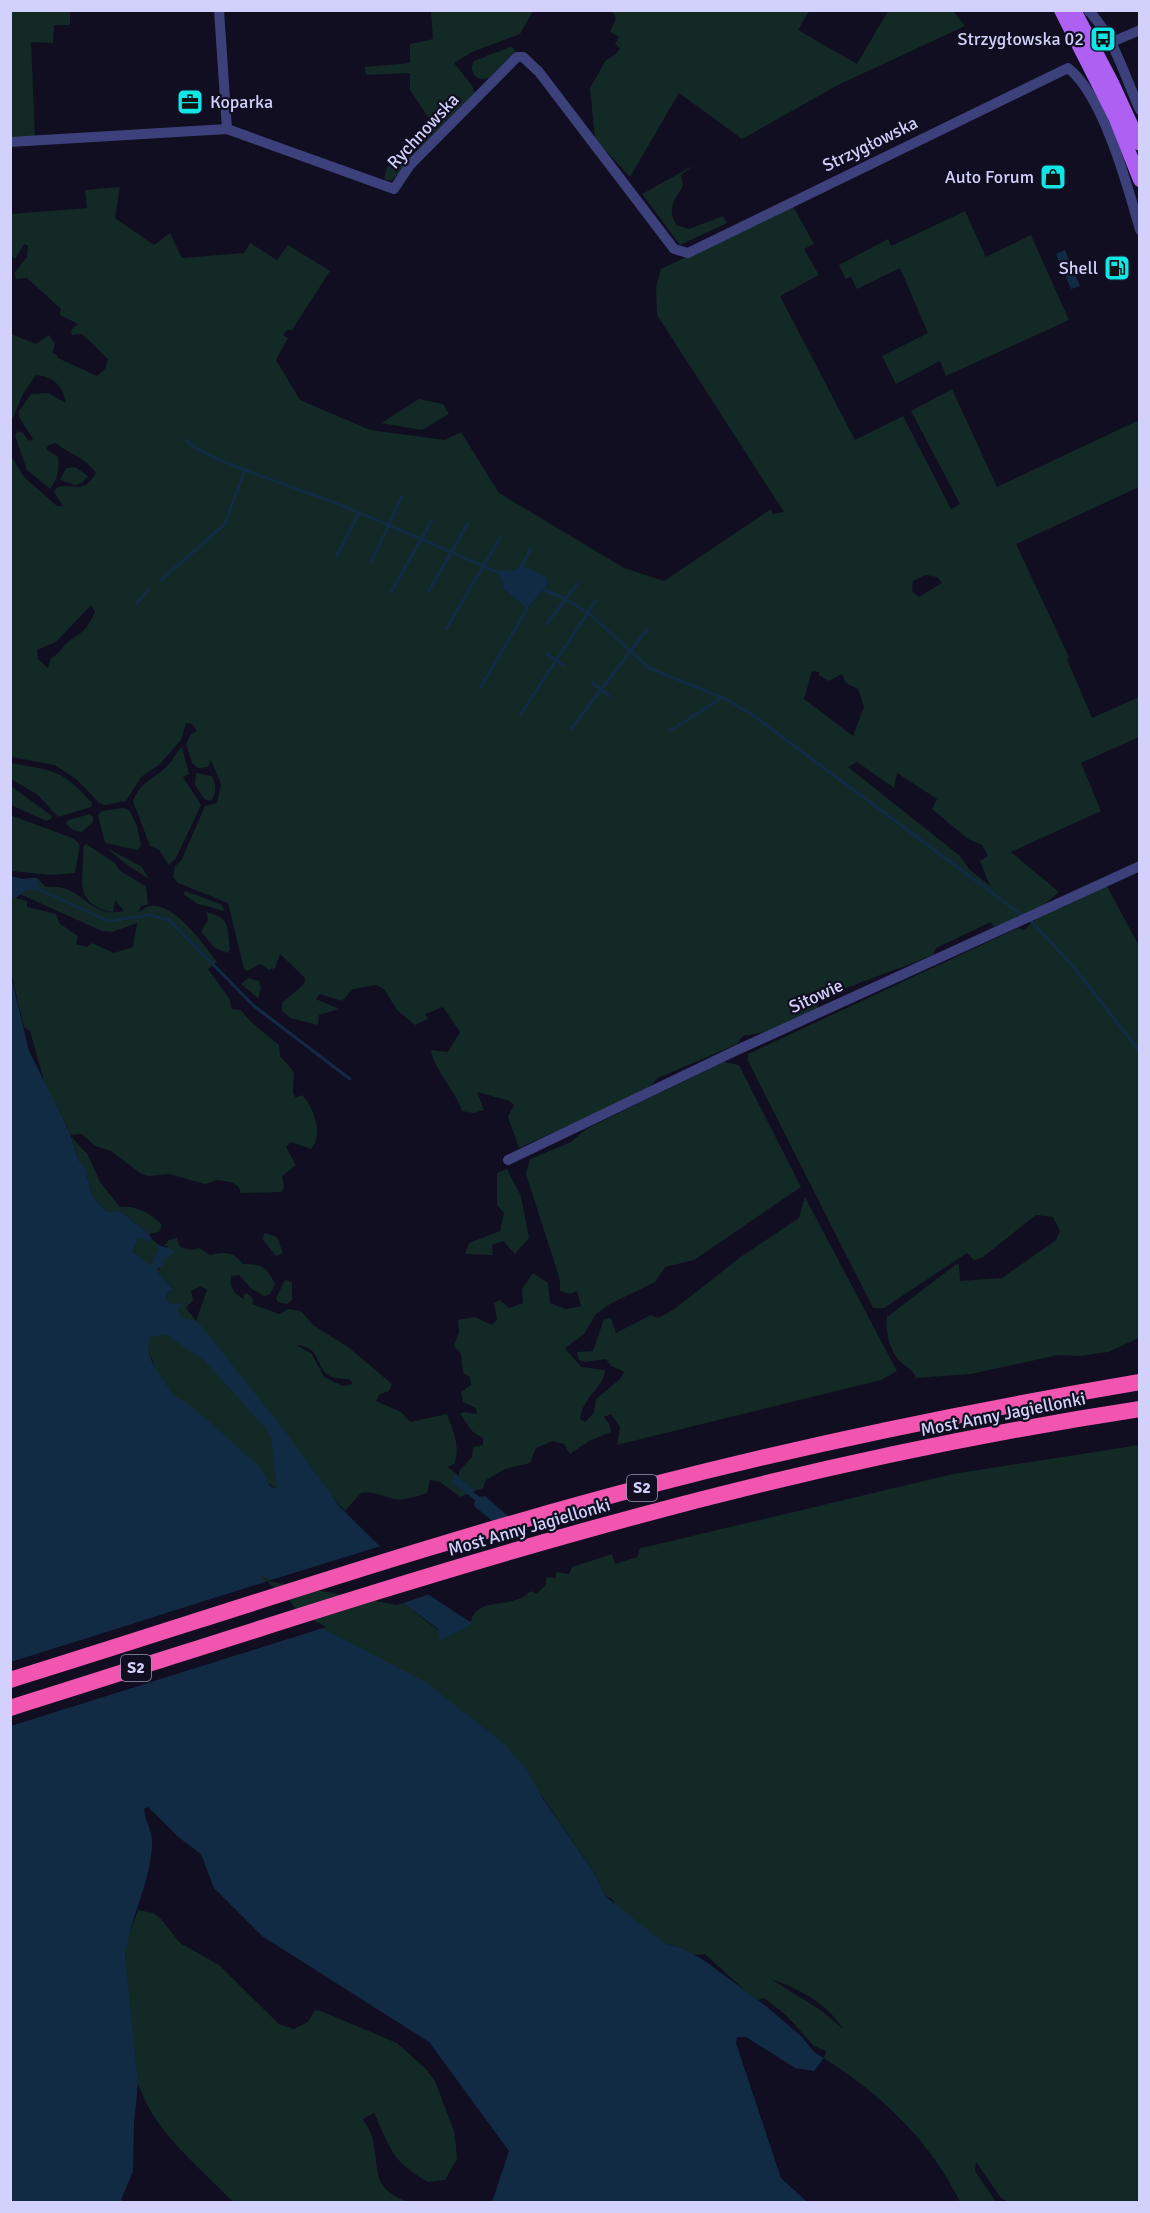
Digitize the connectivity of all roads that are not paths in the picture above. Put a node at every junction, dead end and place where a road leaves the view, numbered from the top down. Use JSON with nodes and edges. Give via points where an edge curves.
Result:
{"nodes":[{"id":1,"x":219,"y":10,"type":"edge"},
{"id":2,"x":1061,"y":10,"type":"edge"},
{"id":3,"x":1074,"y":10,"type":"edge"},
{"id":4,"x":1088,"y":10,"type":"edge"},
{"id":5,"x":1140,"y":30,"type":"edge"},
{"id":6,"x":1112,"y":42,"type":"junction"},
{"id":7,"x":1140,"y":110,"type":"edge"},
{"id":8,"x":227,"y":129,"type":"junction"},
{"id":9,"x":10,"y":142,"type":"edge"},
{"id":10,"x":1140,"y":144,"type":"edge"},
{"id":11,"x":1140,"y":180,"type":"edge"},
{"id":12,"x":1140,"y":230,"type":"edge"},
{"id":13,"x":688,"y":253,"type":"joint"},
{"id":14,"x":1140,"y":866,"type":"edge"},
{"id":15,"x":508,"y":1160,"type":"dead end"},
{"id":16,"x":1140,"y":1382,"type":"edge"},
{"id":17,"x":1140,"y":1409,"type":"edge"},
{"id":18,"x":10,"y":1680,"type":"edge"},
{"id":19,"x":10,"y":1707,"type":"edge"}],
"edges":[{"from":1,"to":8,"type":"street"},
{"from":2,"to":11,"type":"main road","via":[[1115,117]]},
{"from":3,"to":10,"type":"main road"},
{"from":4,"to":6,"type":"street"},
{"from":5,"to":6,"type":"street"},
{"from":6,"to":7,"type":"street"},
{"from":8,"to":9,"type":"street","name":"Rychnowska"},
{"from":8,"to":13,"type":"street","name":"Rychnowska","via":[[394,189],[426,148],[517,57],[524,57],[674,249]]},
{"from":12,"to":13,"type":"street","name":"Strzygłowska","via":[[1110,139],[1086,90],[1068,68]]},
{"from":14,"to":15,"type":"street","name":"Sitowie","via":[[735,1051]]},
{"from":16,"to":18,"type":"highway","name":"Most Anny Jagiellonki","number":"S2","via":[[909,1424],[649,1486],[462,1539]]},
{"from":17,"to":19,"type":"highway","name":"Most Anny Jagiellonki","number":"S2","via":[[890,1455],[658,1510],[476,1562]]}]}
